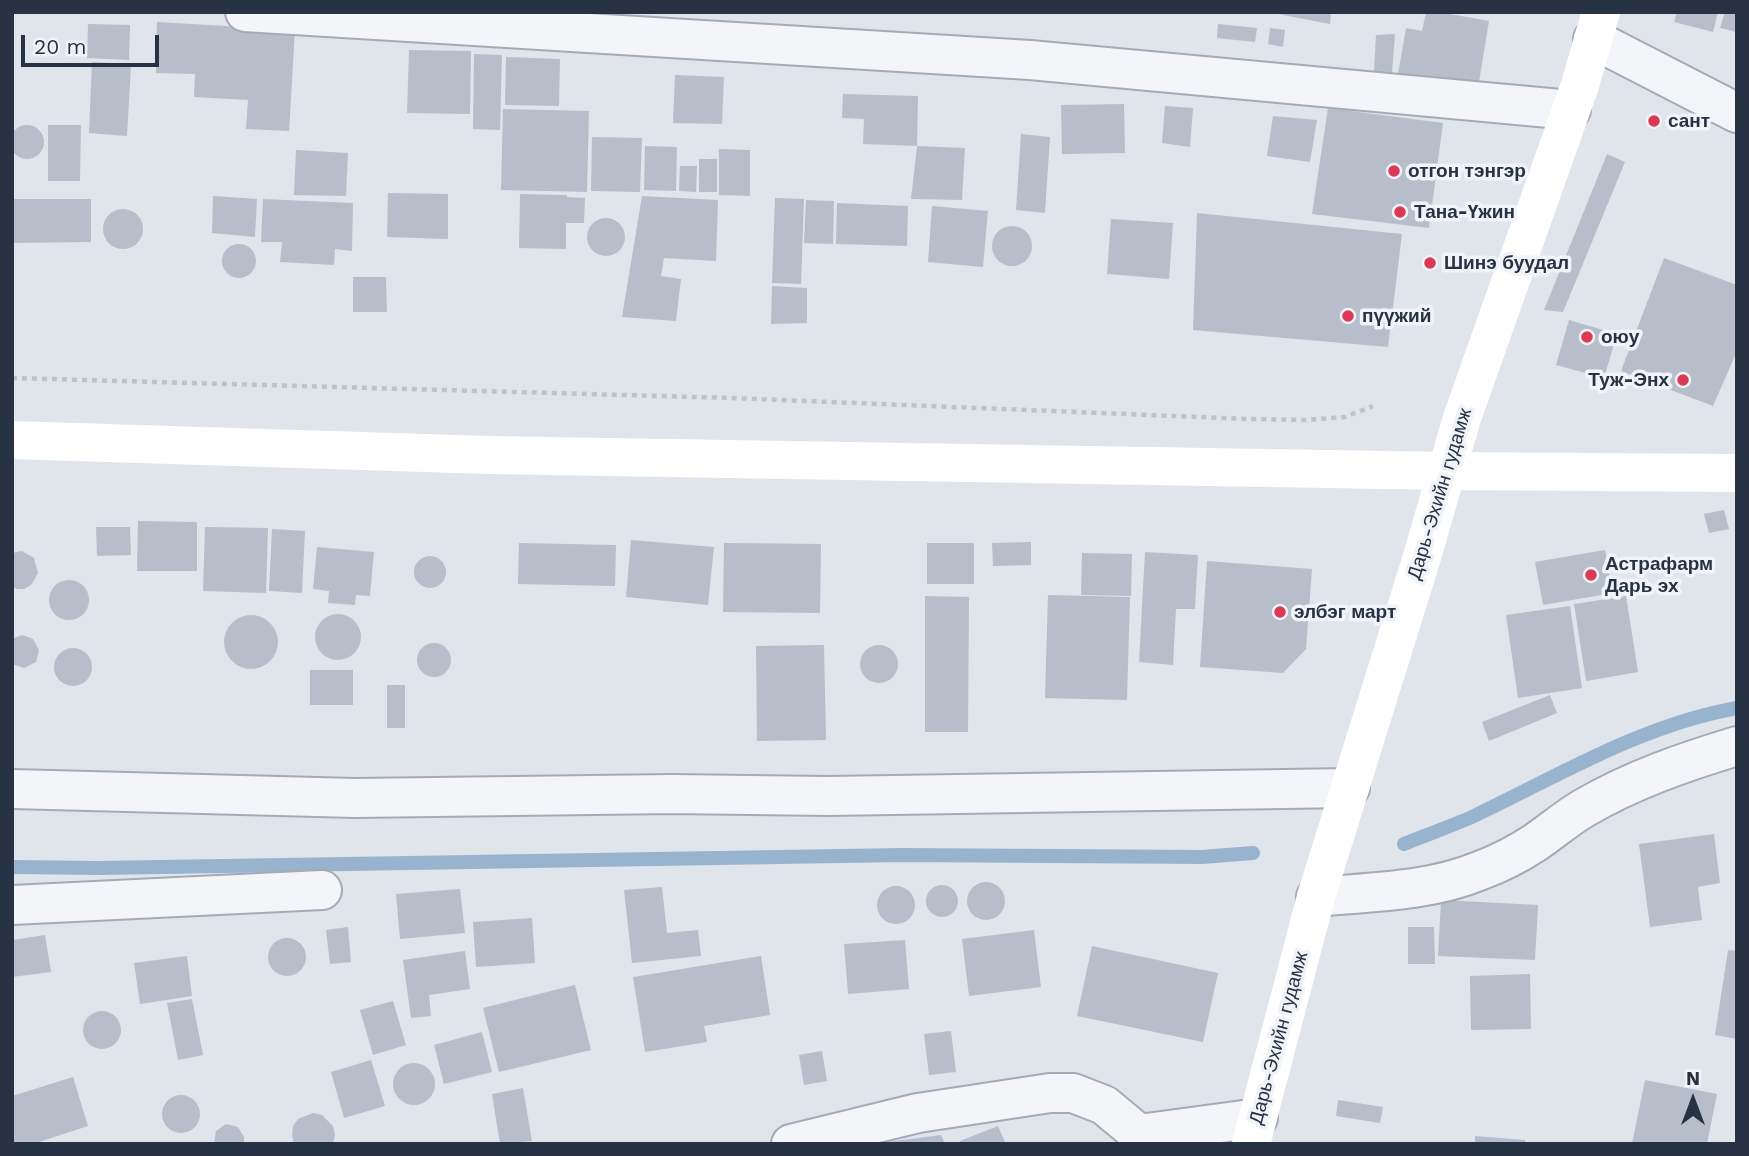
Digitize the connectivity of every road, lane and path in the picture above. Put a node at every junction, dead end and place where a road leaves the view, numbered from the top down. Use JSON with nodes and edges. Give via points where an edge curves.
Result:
{"nodes":[{"id":1,"x":245,"y":12,"type":"edge"},
{"id":2,"x":1597,"y":26,"type":"edge"},
{"id":3,"x":1571,"y":110,"type":"junction"},
{"id":4,"x":1737,"y":113,"type":"edge"},
{"id":5,"x":12,"y":378,"type":"edge"},
{"id":6,"x":1373,"y":406,"type":"dead end"},
{"id":7,"x":12,"y":440,"type":"edge"},
{"id":8,"x":1447,"y":471,"type":"junction"},
{"id":9,"x":1737,"y":473,"type":"edge"},
{"id":10,"x":1737,"y":746,"type":"edge"},
{"id":11,"x":1350,"y":788,"type":"junction"},
{"id":12,"x":12,"y":789,"type":"edge"},
{"id":13,"x":322,"y":890,"type":"dead end"},
{"id":14,"x":1316,"y":897,"type":"junction"},
{"id":15,"x":12,"y":905,"type":"edge"},
{"id":16,"x":1255,"y":1131,"type":"edge"},
{"id":17,"x":1135,"y":1139,"type":"edge"},
{"id":18,"x":791,"y":1144,"type":"edge"}],
"edges":[{"from":1,"to":3,"type":"street","via":[[1030,60]]},
{"from":2,"to":3,"type":"main road","name":"Дарь-Эхийн гудамж"},
{"from":2,"to":4,"type":"street"},
{"from":3,"to":8,"type":"main road","name":"Дарь-Эхийн гудамж"},
{"from":5,"to":6,"type":"path","via":[[732,398],[1248,419],[1345,417]]},
{"from":7,"to":8,"type":"main road","via":[[489,455]]},
{"from":8,"to":9,"type":"main road"},
{"from":8,"to":11,"type":"main road","name":"Дарь-Эхийн гудамж"},
{"from":10,"to":14,"type":"street","via":[[1613,792],[1536,842],[1480,871],[1420,887]]},
{"from":11,"to":12,"type":"street","via":[[355,797]]},
{"from":11,"to":14,"type":"main road","name":"Дарь-Эхийн гудамж"},
{"from":13,"to":15,"type":"street"},
{"from":14,"to":16,"type":"main road","name":"Дарь-Эхийн гудамж"},
{"from":16,"to":17,"type":"street"},
{"from":17,"to":18,"type":"street","via":[[1104,1105],[1073,1093],[1050,1093],[918,1113]]}]}
